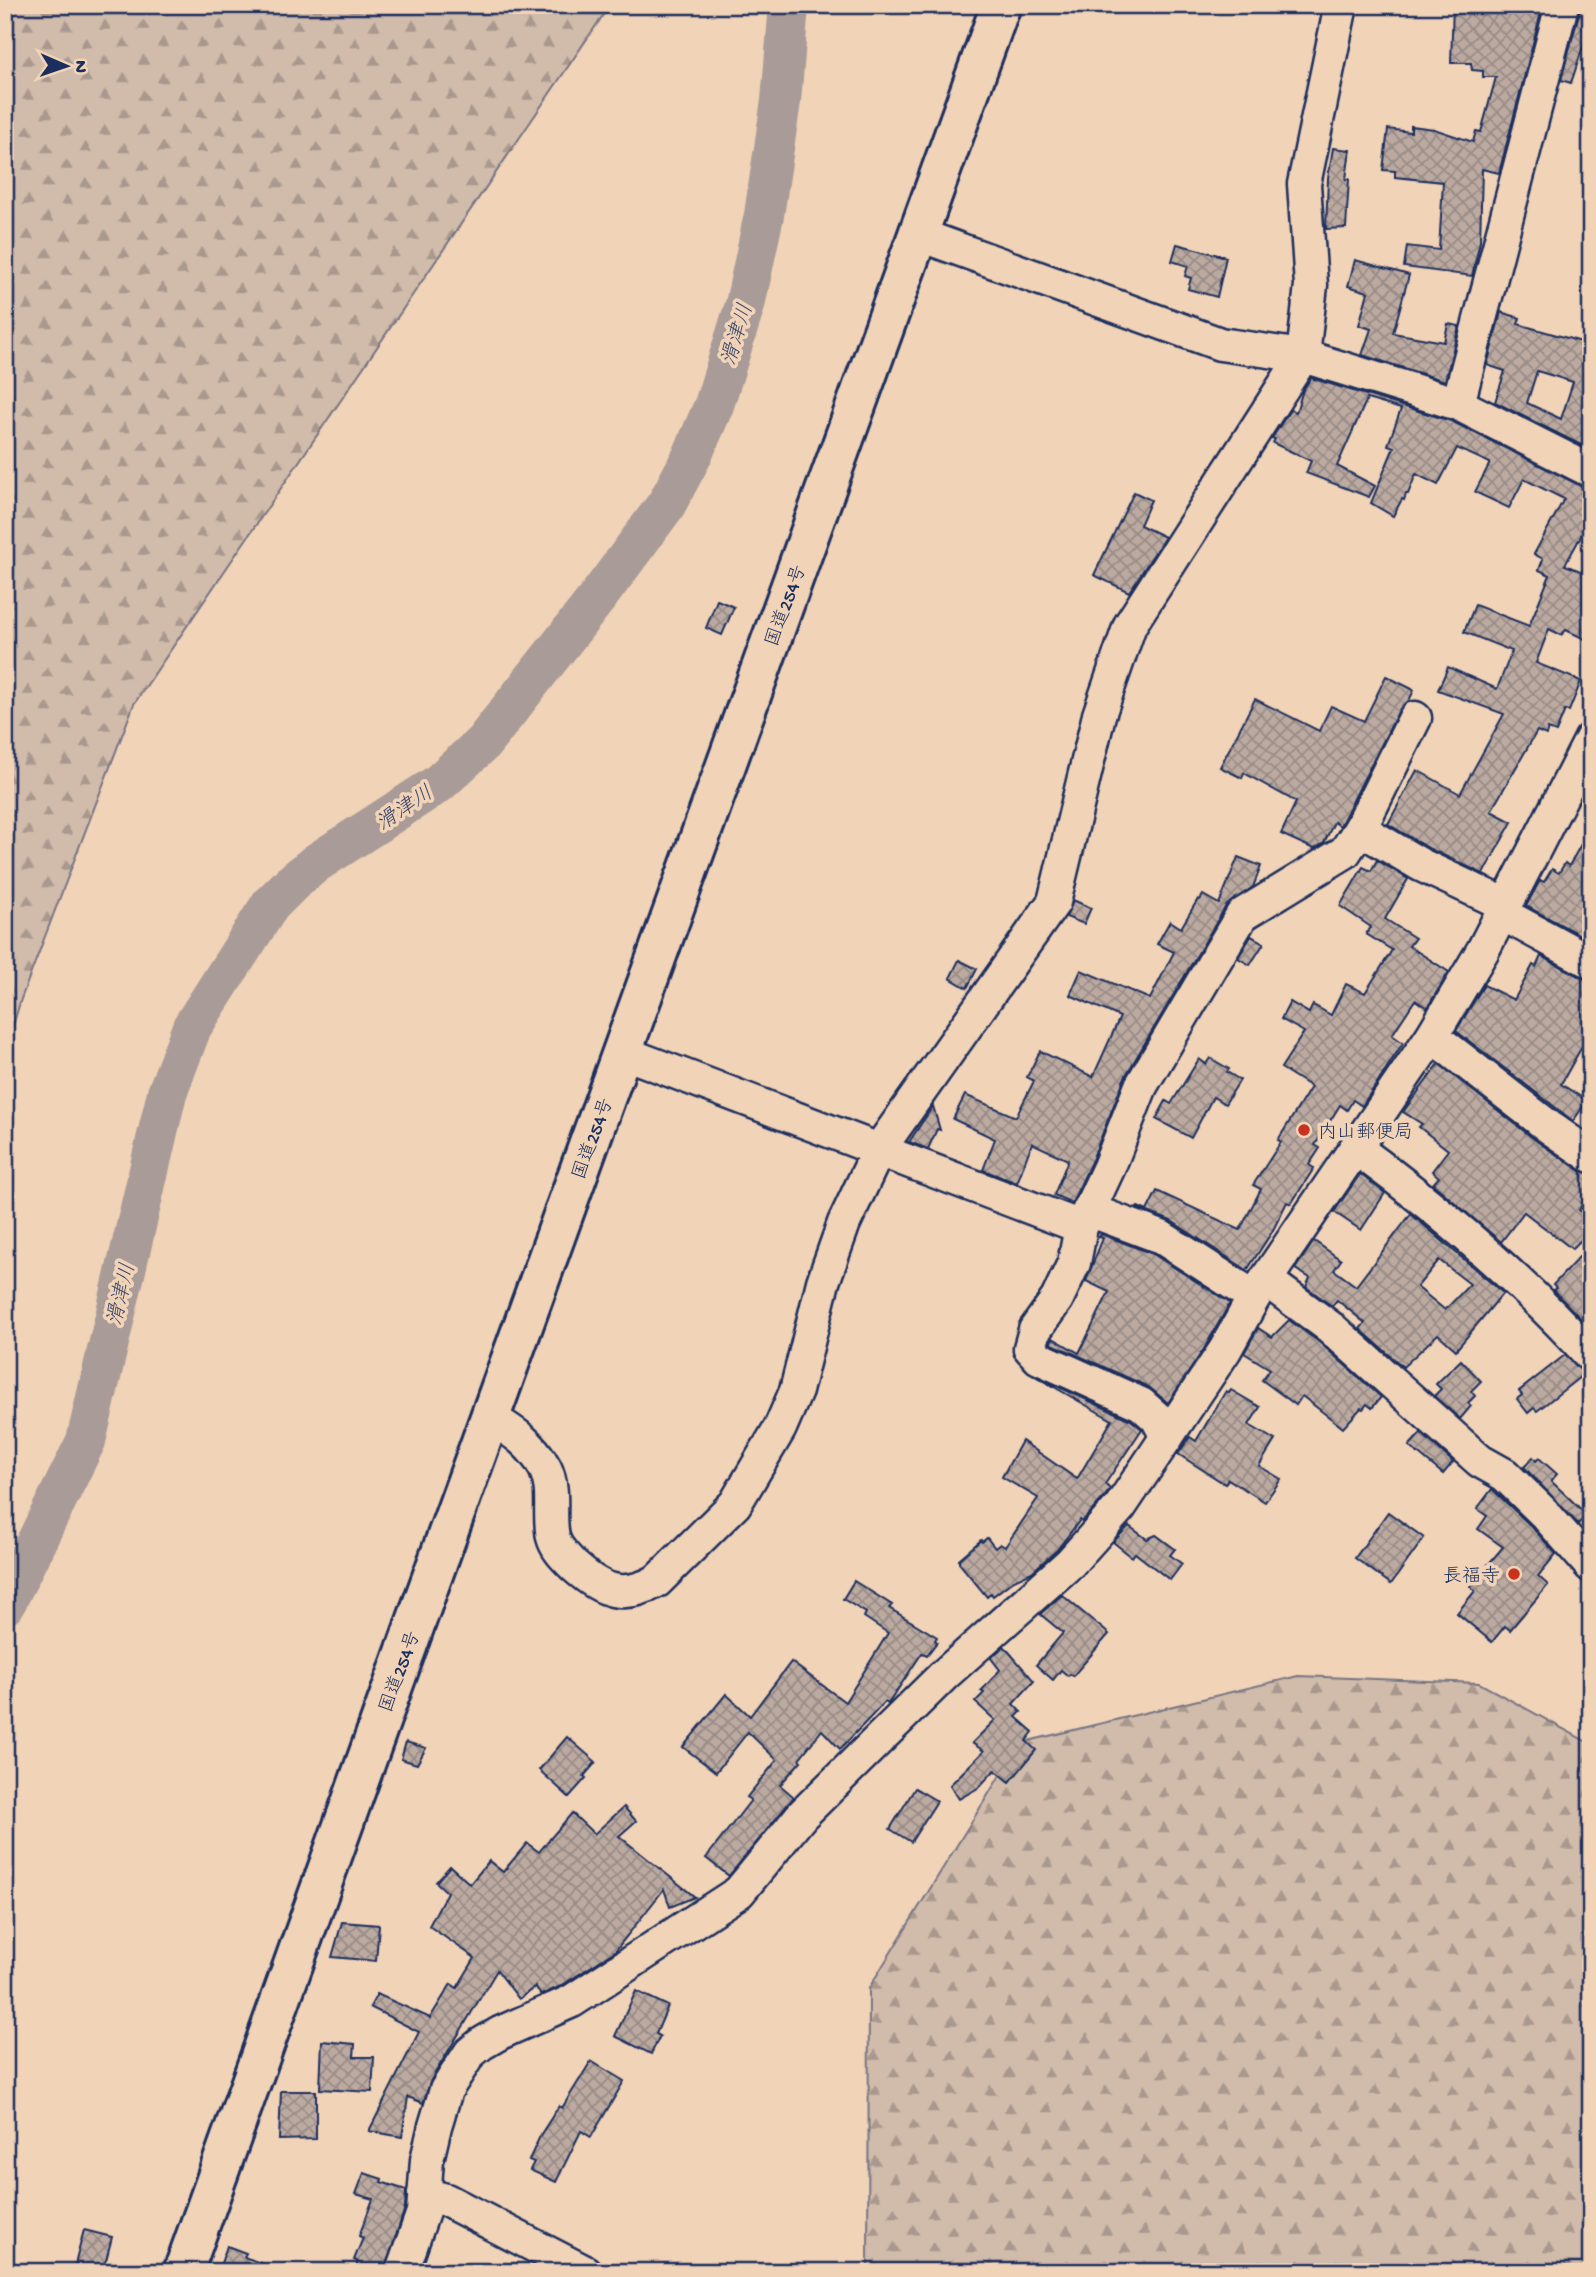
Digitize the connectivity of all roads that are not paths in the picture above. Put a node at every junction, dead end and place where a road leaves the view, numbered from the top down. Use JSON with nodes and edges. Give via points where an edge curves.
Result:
{"nodes":[{"id":1,"x":1001,"y":5,"type":"edge"},
{"id":2,"x":1341,"y":5,"type":"edge"},
{"id":3,"x":1562,"y":5,"type":"edge"},
{"id":4,"x":917,"y":234,"type":"junction"},
{"id":5,"x":1303,"y":356,"type":"junction"},
{"id":6,"x":1458,"y":404,"type":"junction"},
{"id":7,"x":1591,"y":471,"type":"edge"},
{"id":8,"x":1415,"y":718,"type":"dead end"},
{"id":9,"x":1591,"y":739,"type":"edge"},
{"id":10,"x":1581,"y":785,"type":"edge"},
{"id":11,"x":1360,"y":829,"type":"junction"},
{"id":12,"x":1503,"y":909,"type":"junction"},
{"id":13,"x":1591,"y":962,"type":"edge"},
{"id":14,"x":1432,"y":1035,"type":"junction"},
{"id":15,"x":622,"y":1052,"type":"junction"},
{"id":16,"x":1357,"y":1149,"type":"junction"},
{"id":17,"x":878,"y":1151,"type":"junction"},
{"id":18,"x":1591,"y":1156,"type":"edge"},
{"id":19,"x":1085,"y":1219,"type":"junction"},
{"id":20,"x":1260,"y":1289,"type":"junction"},
{"id":21,"x":1591,"y":1356,"type":"edge"},
{"id":22,"x":490,"y":1418,"type":"junction"},
{"id":23,"x":1167,"y":1437,"type":"junction"},
{"id":24,"x":1591,"y":1566,"type":"edge"},
{"id":25,"x":424,"y":2194,"type":"junction"},
{"id":26,"x":183,"y":2272,"type":"edge"},
{"id":27,"x":402,"y":2272,"type":"edge"},
{"id":28,"x":585,"y":2272,"type":"edge"}],
"edges":[{"from":1,"to":4,"type":"highway","name":"国道254号"},
{"from":2,"to":5,"type":"street","via":[[1304,184],[1311,285]]},
{"from":3,"to":6,"type":"street"},
{"from":4,"to":5,"type":"street","via":[[1220,344]]},
{"from":4,"to":15,"type":"highway","name":"国道254号"},
{"from":5,"to":6,"type":"street"},
{"from":5,"to":17,"type":"street","via":[[1130,625],[1099,715],[1054,902]]},
{"from":6,"to":7,"type":"street"},
{"from":8,"to":11,"type":"street"},
{"from":9,"to":10,"type":"street"},
{"from":10,"to":12,"type":"street"},
{"from":11,"to":12,"type":"street"},
{"from":11,"to":19,"type":"street","via":[[1345,852],[1242,915],[1141,1086]]},
{"from":12,"to":13,"type":"street"},
{"from":12,"to":14,"type":"street"},
{"from":14,"to":16,"type":"street"},
{"from":14,"to":18,"type":"street"},
{"from":15,"to":17,"type":"street"},
{"from":15,"to":22,"type":"highway","name":"国道254号"},
{"from":16,"to":20,"type":"street"},
{"from":16,"to":21,"type":"street","via":[[1425,1199],[1550,1311]]},
{"from":17,"to":19,"type":"street"},
{"from":17,"to":22,"type":"street","via":[[844,1223],[796,1391],[780,1428],[735,1504],[657,1581],[642,1590],[605,1590],[565,1558],[553,1536],[553,1501],[544,1468],[522,1437]]},
{"from":19,"to":20,"type":"street","via":[[1161,1237]]},
{"from":19,"to":23,"type":"street","via":[[1074,1262],[1057,1299],[1035,1330],[1030,1348],[1039,1358],[1141,1404],[1157,1418]]},
{"from":20,"to":23,"type":"street"},
{"from":20,"to":24,"type":"street","via":[[1331,1328],[1480,1461],[1505,1475]]},
{"from":22,"to":26,"type":"highway","name":"国道254号"},
{"from":23,"to":25,"type":"street","via":[[1120,1507],[1070,1563],[857,1760],[802,1815],[739,1892],[572,2001],[500,2033],[470,2053],[446,2090],[427,2160]]},
{"from":25,"to":27,"type":"street","via":[[418,2230]]},
{"from":25,"to":28,"type":"street","via":[[446,2200]]}]}
